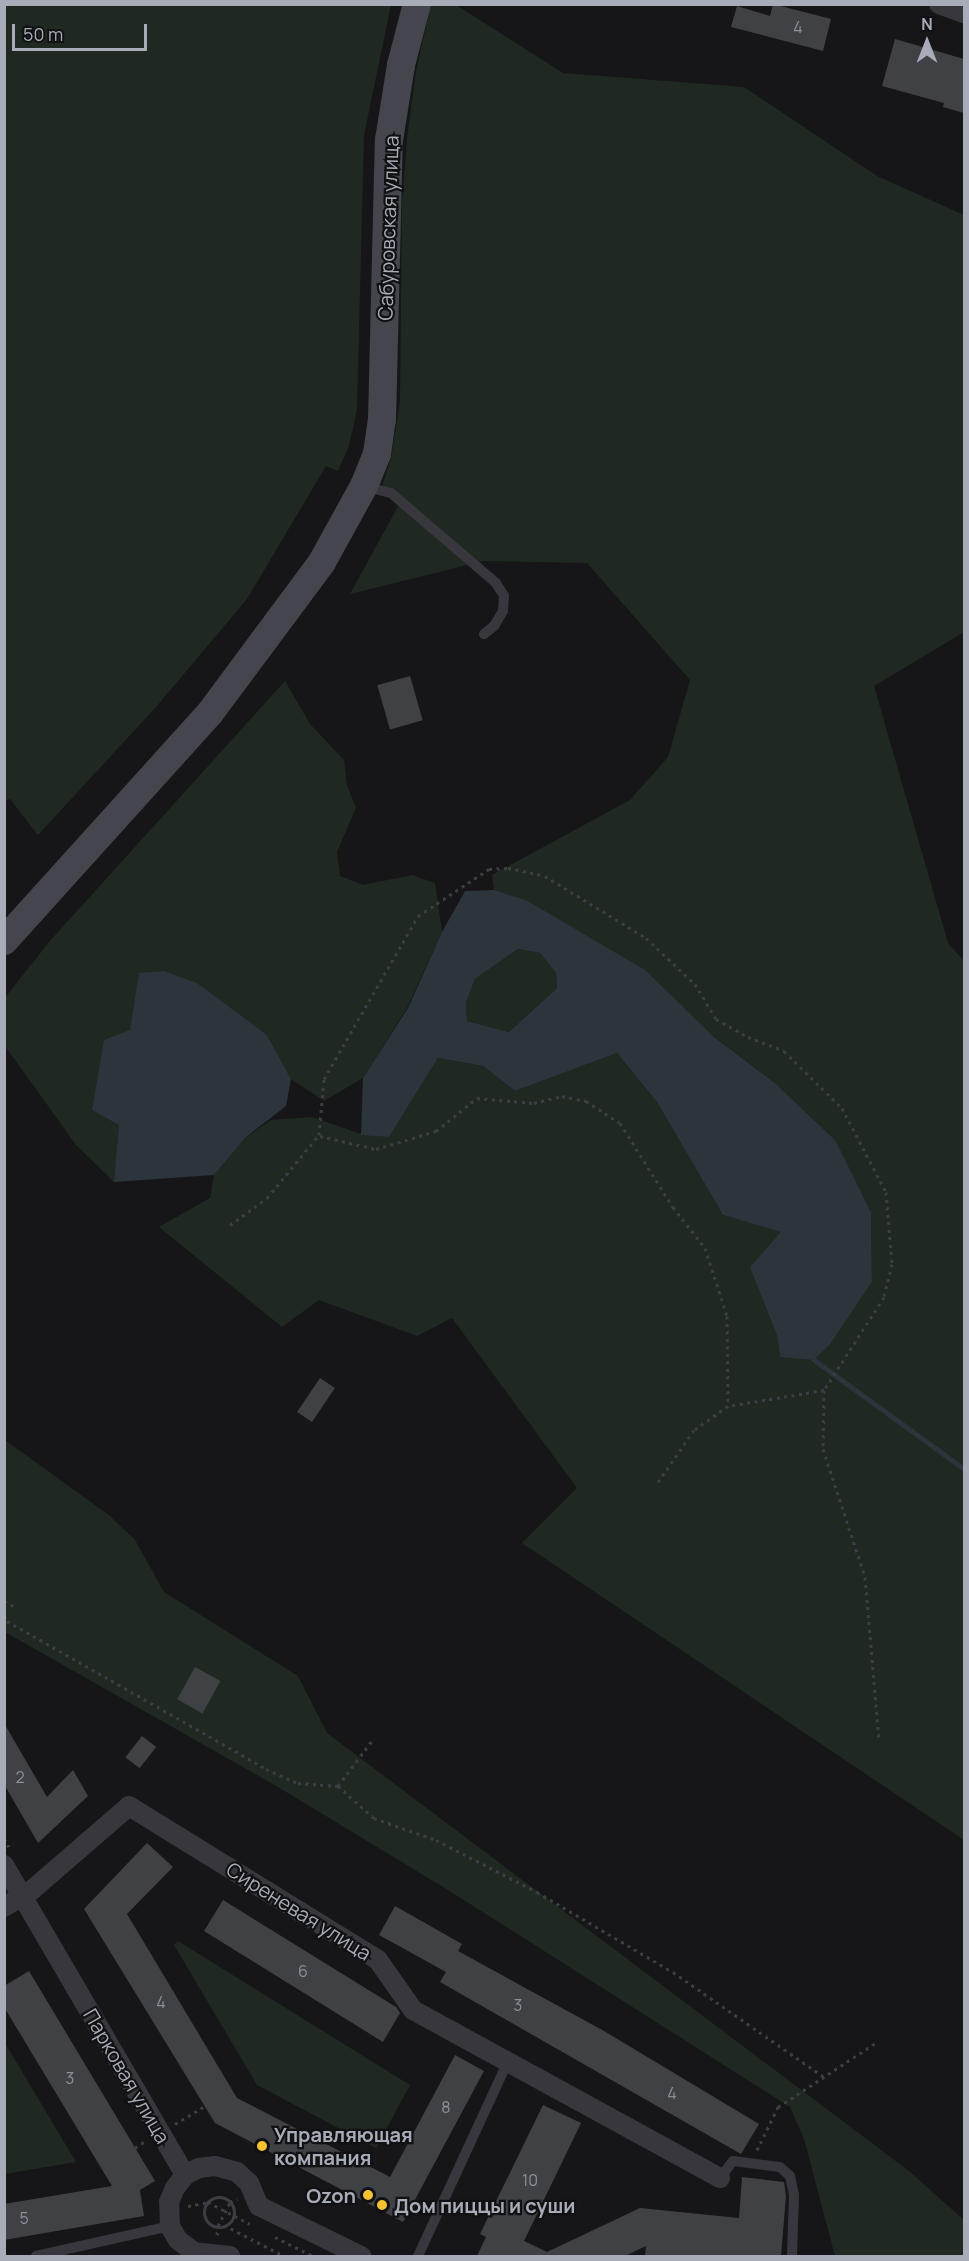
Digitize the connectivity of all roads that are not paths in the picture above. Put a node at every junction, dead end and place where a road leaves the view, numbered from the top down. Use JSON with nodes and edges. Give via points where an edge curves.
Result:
{"nodes":[{"id":1,"x":417,"y":4,"type":"edge"},
{"id":2,"x":939,"y":4,"type":"edge"},
{"id":3,"x":964,"y":13,"type":"edge"},
{"id":4,"x":364,"y":486,"type":"junction"},
{"id":5,"x":484,"y":634,"type":"dead end"},
{"id":6,"x":4,"y":941,"type":"edge"},
{"id":7,"x":4,"y":1865,"type":"edge"},
{"id":8,"x":22,"y":1897,"type":"junction"},
{"id":9,"x":4,"y":1907,"type":"edge"},
{"id":10,"x":508,"y":2061,"type":"junction"},
{"id":11,"x":185,"y":2175,"type":"junction"},
{"id":12,"x":720,"y":2178,"type":"joint"},
{"id":13,"x":169,"y":2218,"type":"junction"},
{"id":14,"x":36,"y":2256,"type":"edge"},
{"id":15,"x":223,"y":2256,"type":"edge"},
{"id":16,"x":361,"y":2256,"type":"edge"},
{"id":17,"x":418,"y":2256,"type":"edge"},
{"id":18,"x":792,"y":2256,"type":"edge"}],
"edges":[{"from":1,"to":4,"type":"street","name":"Сабуровская улица","via":[[401,65],[390,140],[382,420],[377,453]]},
{"from":2,"to":3,"type":"street"},
{"from":4,"to":5,"type":"lane","via":[[391,493],[496,583],[504,596],[503,611]]},
{"from":4,"to":6,"type":"street","name":"Сабуровская улица","via":[[322,562],[210,713]]},
{"from":7,"to":8,"type":"street","name":"Парковая улица"},
{"from":8,"to":9,"type":"street","name":"Сиреневая улица"},
{"from":8,"to":10,"type":"street","name":"Сиреневая улица","via":[[129,1806],[378,1960],[413,2010]]},
{"from":8,"to":11,"type":"street","name":"Парковая улица"},
{"from":10,"to":12,"type":"street","name":"Сиреневая улица"},
{"from":10,"to":17,"type":"lane"},
{"from":11,"to":13,"type":"street","via":[[171,2194]]},
{"from":11,"to":16,"type":"street","via":[[207,2166],[222,2166],[244,2177],[259,2206]]},
{"from":12,"to":18,"type":"lane","via":[[734,2161],[780,2167],[789,2176],[794,2195]]},
{"from":13,"to":14,"type":"lane"},
{"from":13,"to":15,"type":"street","via":[[190,2250]]}]}
